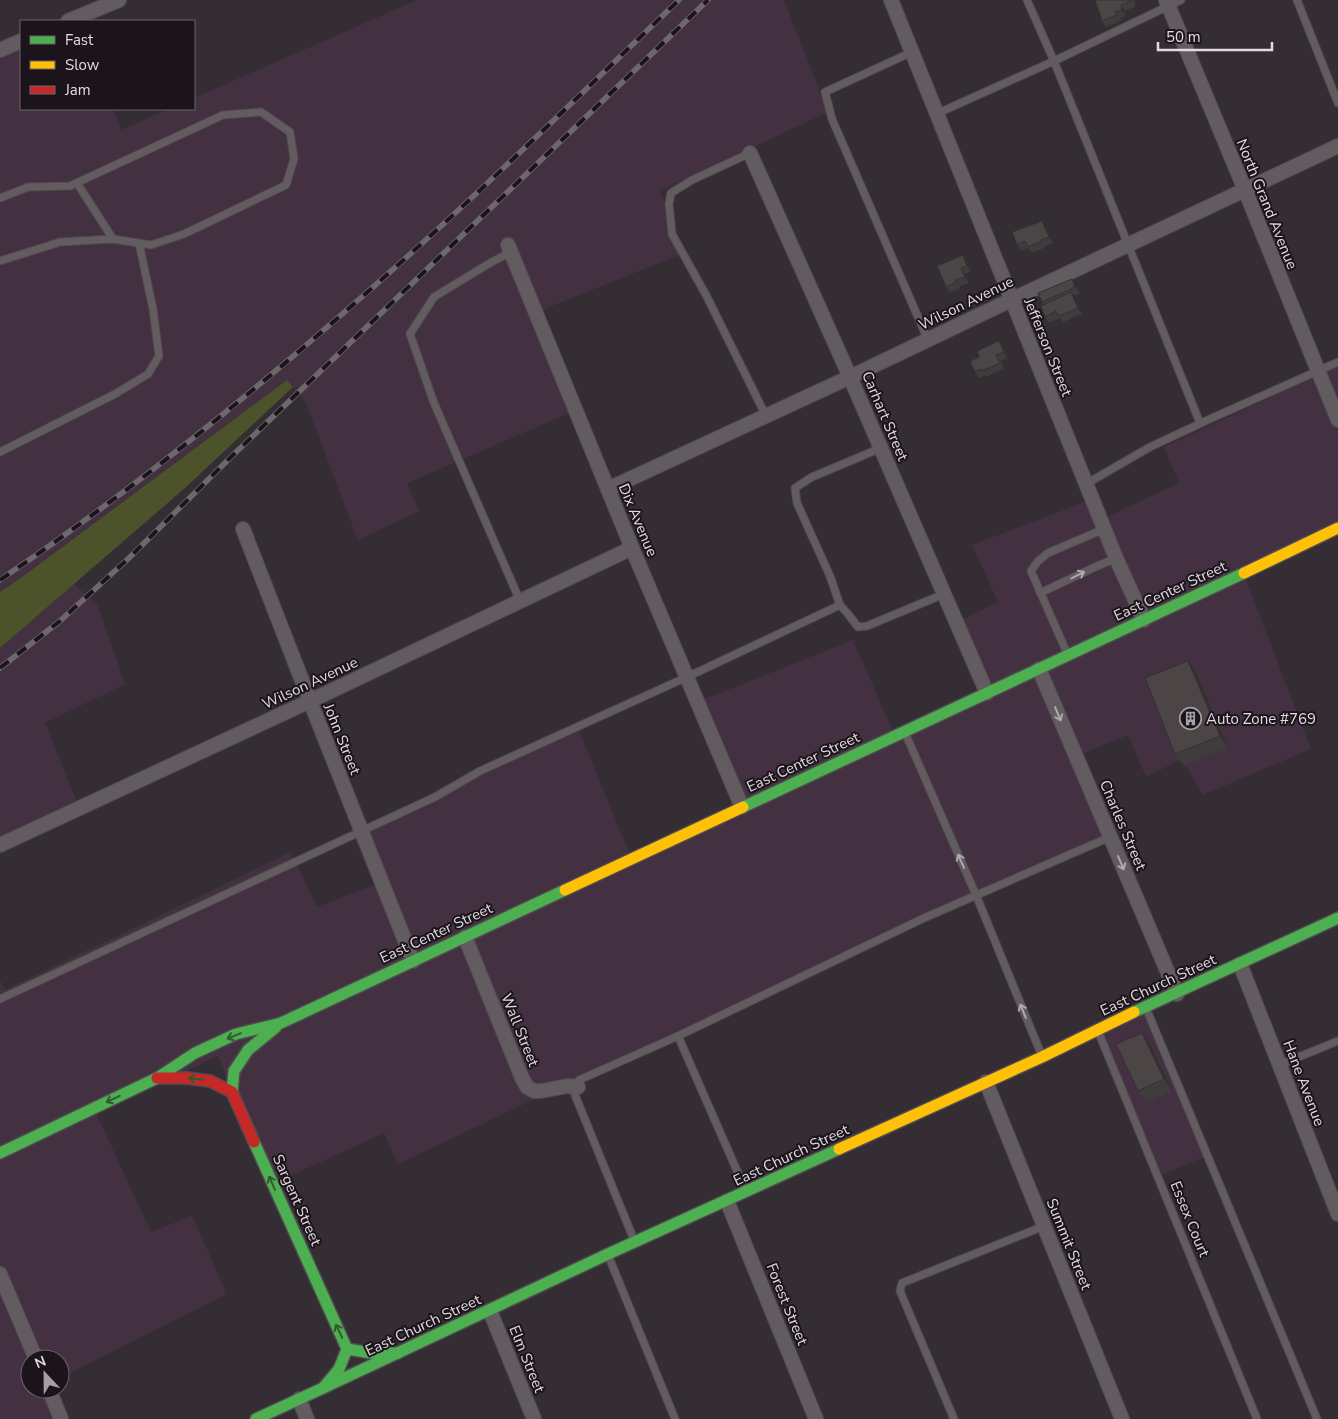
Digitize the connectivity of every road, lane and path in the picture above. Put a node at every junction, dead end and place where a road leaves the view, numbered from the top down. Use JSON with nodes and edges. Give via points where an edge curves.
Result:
{"nodes":[{"id":1,"x":119,"y":0,"type":"edge"},
{"id":2,"x":891,"y":0,"type":"edge"},
{"id":3,"x":1027,"y":0,"type":"edge"},
{"id":4,"x":1181,"y":0,"type":"edge"},
{"id":5,"x":1297,"y":0,"type":"edge"},
{"id":6,"x":1167,"y":3,"type":"edge"},
{"id":7,"x":70,"y":20,"type":"edge"},
{"id":8,"x":20,"y":41,"type":"edge"},
{"id":9,"x":0,"y":50,"type":"edge"},
{"id":10,"x":912,"y":52,"type":"junction"},
{"id":11,"x":1054,"y":61,"type":"junction"},
{"id":12,"x":1338,"y":103,"type":"edge"},
{"id":13,"x":936,"y":114,"type":"junction"},
{"id":14,"x":1338,"y":146,"type":"edge"},
{"id":15,"x":750,"y":153,"type":"joint"},
{"id":16,"x":76,"y":183,"type":"junction"},
{"id":17,"x":1245,"y":190,"type":"junction"},
{"id":18,"x":0,"y":198,"type":"edge"},
{"id":19,"x":113,"y":239,"type":"junction"},
{"id":20,"x":139,"y":243,"type":"junction"},
{"id":21,"x":1128,"y":245,"type":"junction"},
{"id":22,"x":509,"y":249,"type":"joint"},
{"id":23,"x":0,"y":261,"type":"edge"},
{"id":24,"x":1011,"y":300,"type":"junction"},
{"id":25,"x":928,"y":340,"type":"junction"},
{"id":26,"x":1338,"y":362,"type":"edge"},
{"id":27,"x":1318,"y":371,"type":"junction"},
{"id":28,"x":850,"y":377,"type":"junction"},
{"id":29,"x":766,"y":416,"type":"junction"},
{"id":30,"x":1338,"y":420,"type":"edge"},
{"id":31,"x":1200,"y":423,"type":"junction"},
{"id":32,"x":881,"y":448,"type":"junction"},
{"id":33,"x":0,"y":452,"type":"edge"},
{"id":34,"x":1086,"y":484,"type":"junction"},
{"id":35,"x":608,"y":489,"type":"junction"},
{"id":36,"x":1338,"y":528,"type":"edge"},
{"id":37,"x":243,"y":529,"type":"dead end"},
{"id":38,"x":1104,"y":529,"type":"junction"},
{"id":39,"x":632,"y":548,"type":"junction"},
{"id":40,"x":1116,"y":558,"type":"junction"},
{"id":41,"x":1040,"y":593,"type":"junction"},
{"id":42,"x":944,"y":594,"type":"junction"},
{"id":43,"x":520,"y":601,"type":"junction"},
{"id":44,"x":840,"y":605,"type":"junction"},
{"id":45,"x":1144,"y":620,"type":"junction"},
{"id":46,"x":1068,"y":655,"type":"junction"},
{"id":47,"x":1039,"y":669,"type":"junction"},
{"id":48,"x":687,"y":677,"type":"junction"},
{"id":49,"x":987,"y":693,"type":"junction"},
{"id":50,"x":310,"y":702,"type":"junction"},
{"id":51,"x":904,"y":732,"type":"junction"},
{"id":52,"x":742,"y":806,"type":"junction"},
{"id":53,"x":361,"y":830,"type":"junction"},
{"id":54,"x":1110,"y":837,"type":"junction"},
{"id":55,"x":0,"y":845,"type":"edge"},
{"id":56,"x":976,"y":896,"type":"junction"},
{"id":57,"x":1338,"y":918,"type":"edge"},
{"id":58,"x":465,"y":937,"type":"junction"},
{"id":59,"x":413,"y":961,"type":"junction"},
{"id":60,"x":1240,"y":964,"type":"junction"},
{"id":61,"x":1177,"y":994,"type":"junction"},
{"id":62,"x":0,"y":999,"type":"edge"},
{"id":63,"x":1146,"y":1007,"type":"junction"},
{"id":64,"x":281,"y":1023,"type":"junction"},
{"id":65,"x":1097,"y":1029,"type":"junction"},
{"id":66,"x":678,"y":1036,"type":"junction"},
{"id":67,"x":1338,"y":1041,"type":"edge"},
{"id":68,"x":1042,"y":1057,"type":"junction"},
{"id":69,"x":1279,"y":1065,"type":"junction"},
{"id":70,"x":157,"y":1078,"type":"junction"},
{"id":71,"x":986,"y":1082,"type":"junction"},
{"id":72,"x":578,"y":1087,"type":"junction"},
{"id":73,"x":232,"y":1092,"type":"junction"},
{"id":74,"x":0,"y":1153,"type":"edge"},
{"id":75,"x":746,"y":1192,"type":"junction"},
{"id":76,"x":727,"y":1201,"type":"junction"},
{"id":77,"x":1338,"y":1214,"type":"edge"},
{"id":78,"x":1044,"y":1226,"type":"junction"},
{"id":79,"x":636,"y":1242,"type":"junction"},
{"id":80,"x":608,"y":1254,"type":"junction"},
{"id":81,"x":0,"y":1274,"type":"edge"},
{"id":82,"x":490,"y":1311,"type":"junction"},
{"id":83,"x":32,"y":1349,"type":"edge"},
{"id":84,"x":348,"y":1349,"type":"junction"},
{"id":85,"x":398,"y":1353,"type":"junction"},
{"id":86,"x":323,"y":1388,"type":"junction"},
{"id":87,"x":53,"y":1399,"type":"edge"},
{"id":88,"x":299,"y":1399,"type":"junction"},
{"id":89,"x":62,"y":1419,"type":"edge"},
{"id":90,"x":256,"y":1419,"type":"edge"},
{"id":91,"x":307,"y":1419,"type":"edge"},
{"id":92,"x":534,"y":1419,"type":"edge"},
{"id":93,"x":674,"y":1419,"type":"edge"},
{"id":94,"x":816,"y":1419,"type":"edge"},
{"id":95,"x":954,"y":1419,"type":"edge"},
{"id":96,"x":1122,"y":1419,"type":"edge"},
{"id":97,"x":1257,"y":1419,"type":"edge"},
{"id":98,"x":1317,"y":1419,"type":"edge"}],
"edges":[{"from":1,"to":7,"type":"street"},
{"from":2,"to":10,"type":"street","name":"Jefferson Street"},
{"from":3,"to":11,"type":"lane"},
{"from":4,"to":6,"type":"lane"},
{"from":5,"to":12,"type":"lane"},
{"from":6,"to":11,"type":"lane"},
{"from":6,"to":17,"type":"street","name":"North Grand Avenue"},
{"from":8,"to":9,"type":"street"},
{"from":10,"to":13,"type":"street","name":"Jefferson Street"},
{"from":10,"to":25,"type":"lane","via":[[825,92],[832,119]]},
{"from":11,"to":13,"type":"lane"},
{"from":11,"to":21,"type":"lane"},
{"from":13,"to":24,"type":"street","name":"Jefferson Street"},
{"from":14,"to":17,"type":"street","name":"Wilson Avenue"},
{"from":15,"to":28,"type":"street","name":"Carhart Street"},
{"from":15,"to":29,"type":"lane","via":[[671,193],[668,204],[672,234]]},
{"from":16,"to":18,"type":"lane","via":[[28,187]]},
{"from":16,"to":19,"type":"lane"},
{"from":16,"to":20,"type":"lane","via":[[223,115],[261,112],[290,132],[294,159],[286,185],[184,234],[151,245]]},
{"from":17,"to":21,"type":"street","name":"Wilson Avenue"},
{"from":17,"to":27,"type":"street","name":"North Grand Avenue"},
{"from":19,"to":20,"type":"lane"},
{"from":19,"to":23,"type":"lane","via":[[60,242]]},
{"from":20,"to":33,"type":"lane","via":[[153,308],[158,356],[148,374]]},
{"from":21,"to":24,"type":"street","name":"Wilson Avenue"},
{"from":21,"to":31,"type":"lane"},
{"from":22,"to":35,"type":"street","name":"Dix Avenue"},
{"from":22,"to":43,"type":"lane","via":[[434,297],[410,334],[434,403]]},
{"from":24,"to":25,"type":"street","name":"Wilson Avenue"},
{"from":24,"to":34,"type":"street","name":"Jefferson Street"},
{"from":25,"to":28,"type":"street","name":"Wilson Avenue"},
{"from":26,"to":27,"type":"lane"},
{"from":27,"to":30,"type":"street","name":"North Grand Avenue"},
{"from":27,"to":31,"type":"lane"},
{"from":28,"to":29,"type":"street","name":"Wilson Avenue"},
{"from":28,"to":32,"type":"street","name":"Carhart Street"},
{"from":29,"to":35,"type":"street","name":"Wilson Avenue"},
{"from":31,"to":34,"type":"lane"},
{"from":32,"to":42,"type":"street","name":"Carhart Street"},
{"from":32,"to":44,"type":"lane","via":[[812,477],[795,488],[797,503]]},
{"from":34,"to":38,"type":"street","name":"Jefferson Street"},
{"from":35,"to":39,"type":"street","name":"Dix Avenue"},
{"from":36,"to":45,"type":"main road","name":"East Center Street"},
{"from":37,"to":50,"type":"street","name":"John Street"},
{"from":38,"to":40,"type":"street","name":"Jefferson Street"},
{"from":38,"to":41,"type":"lane","via":[[1048,553],[1038,561],[1032,571]]},
{"from":39,"to":43,"type":"street","name":"Wilson Avenue"},
{"from":39,"to":48,"type":"street","name":"Dix Avenue"},
{"from":41,"to":40,"type":"lane","one_way":true},
{"from":40,"to":45,"type":"street","name":"Jefferson Street"},
{"from":41,"to":46,"type":"lane"},
{"from":42,"to":44,"type":"lane","via":[[858,627]]},
{"from":42,"to":49,"type":"street","name":"Carhart Street"},
{"from":43,"to":50,"type":"street","name":"Wilson Avenue"},
{"from":44,"to":48,"type":"lane"},
{"from":45,"to":46,"type":"main road","name":"East Center Street"},
{"from":46,"to":47,"type":"main road","name":"East Center Street"},
{"from":47,"to":49,"type":"main road","name":"East Center Street"},
{"from":47,"to":54,"type":"street","name":"Charles Street","one_way":true},
{"from":48,"to":52,"type":"street","name":"Dix Avenue"},
{"from":48,"to":53,"type":"lane","via":[[480,771],[435,797]]},
{"from":49,"to":51,"type":"main road","name":"East Center Street"},
{"from":50,"to":53,"type":"street","name":"John Street"},
{"from":50,"to":55,"type":"street","name":"Wilson Avenue"},
{"from":51,"to":52,"type":"main road","name":"East Center Street"},
{"from":56,"to":51,"type":"lane","one_way":true},
{"from":52,"to":58,"type":"main road","name":"East Center Street"},
{"from":53,"to":59,"type":"street","name":"John Street"},
{"from":53,"to":62,"type":"lane"},
{"from":54,"to":56,"type":"lane"},
{"from":54,"to":61,"type":"street","name":"Charles Street","one_way":true},
{"from":56,"to":66,"type":"lane"},
{"from":68,"to":56,"type":"lane","one_way":true},
{"from":57,"to":60,"type":"main road","name":"East Church Street"},
{"from":58,"to":59,"type":"main road","name":"East Center Street"},
{"from":58,"to":72,"type":"street","name":"Wall Street","via":[[527,1087],[541,1091]]},
{"from":59,"to":64,"type":"main road","name":"East Center Street"},
{"from":60,"to":61,"type":"main road","name":"East Church Street"},
{"from":60,"to":69,"type":"street","name":"Hane Avenue"},
{"from":61,"to":63,"type":"main road","name":"East Church Street"},
{"from":63,"to":65,"type":"main road","name":"East Church Street"},
{"from":63,"to":98,"type":"lane"},
{"from":64,"to":70,"type":"main road","name":"East Center Street","one_way":true,"via":[[236,1034],[195,1053]]},
{"from":64,"to":73,"type":"main road","name":"East Center Street","via":[[248,1050],[234,1071]]},
{"from":65,"to":68,"type":"main road","name":"East Church Street"},
{"from":65,"to":97,"type":"lane","name":"Essex Court"},
{"from":66,"to":72,"type":"lane","via":[[579,1080]]},
{"from":66,"to":75,"type":"lane"},
{"from":67,"to":69,"type":"lane"},
{"from":68,"to":71,"type":"main road","name":"East Church Street"},
{"from":69,"to":77,"type":"street","name":"Hane Avenue"},
{"from":73,"to":70,"type":"main road","one_way":true,"via":[[210,1081]]},
{"from":70,"to":74,"type":"main road","name":"East Center Street","one_way":true},
{"from":71,"to":75,"type":"main road","name":"East Church Street"},
{"from":71,"to":78,"type":"street","name":"Summit Street"},
{"from":72,"to":79,"type":"lane","via":[[576,1095]]},
{"from":84,"to":73,"type":"main road","name":"Sargent Street","one_way":true},
{"from":75,"to":76,"type":"main road","name":"East Church Street"},
{"from":76,"to":79,"type":"main road","name":"East Church Street"},
{"from":76,"to":94,"type":"street","name":"Forest Street"},
{"from":78,"to":95,"type":"lane","via":[[902,1283],[900,1291]]},
{"from":78,"to":96,"type":"street","name":"Summit Street"},
{"from":79,"to":80,"type":"main road","name":"East Church Street"},
{"from":80,"to":82,"type":"main road","name":"East Church Street"},
{"from":80,"to":93,"type":"lane"},
{"from":81,"to":83,"type":"street"},
{"from":82,"to":85,"type":"main road","name":"East Church Street"},
{"from":82,"to":92,"type":"street","name":"Elm Street"},
{"from":84,"to":85,"type":"main road"},
{"from":84,"to":86,"type":"main road","via":[[339,1369]]},
{"from":85,"to":86,"type":"main road","name":"East Church Street"},
{"from":86,"to":88,"type":"main road","name":"East Church Street"},
{"from":87,"to":89,"type":"street"},
{"from":88,"to":90,"type":"main road","name":"East Church Street"},
{"from":88,"to":91,"type":"street"}]}
